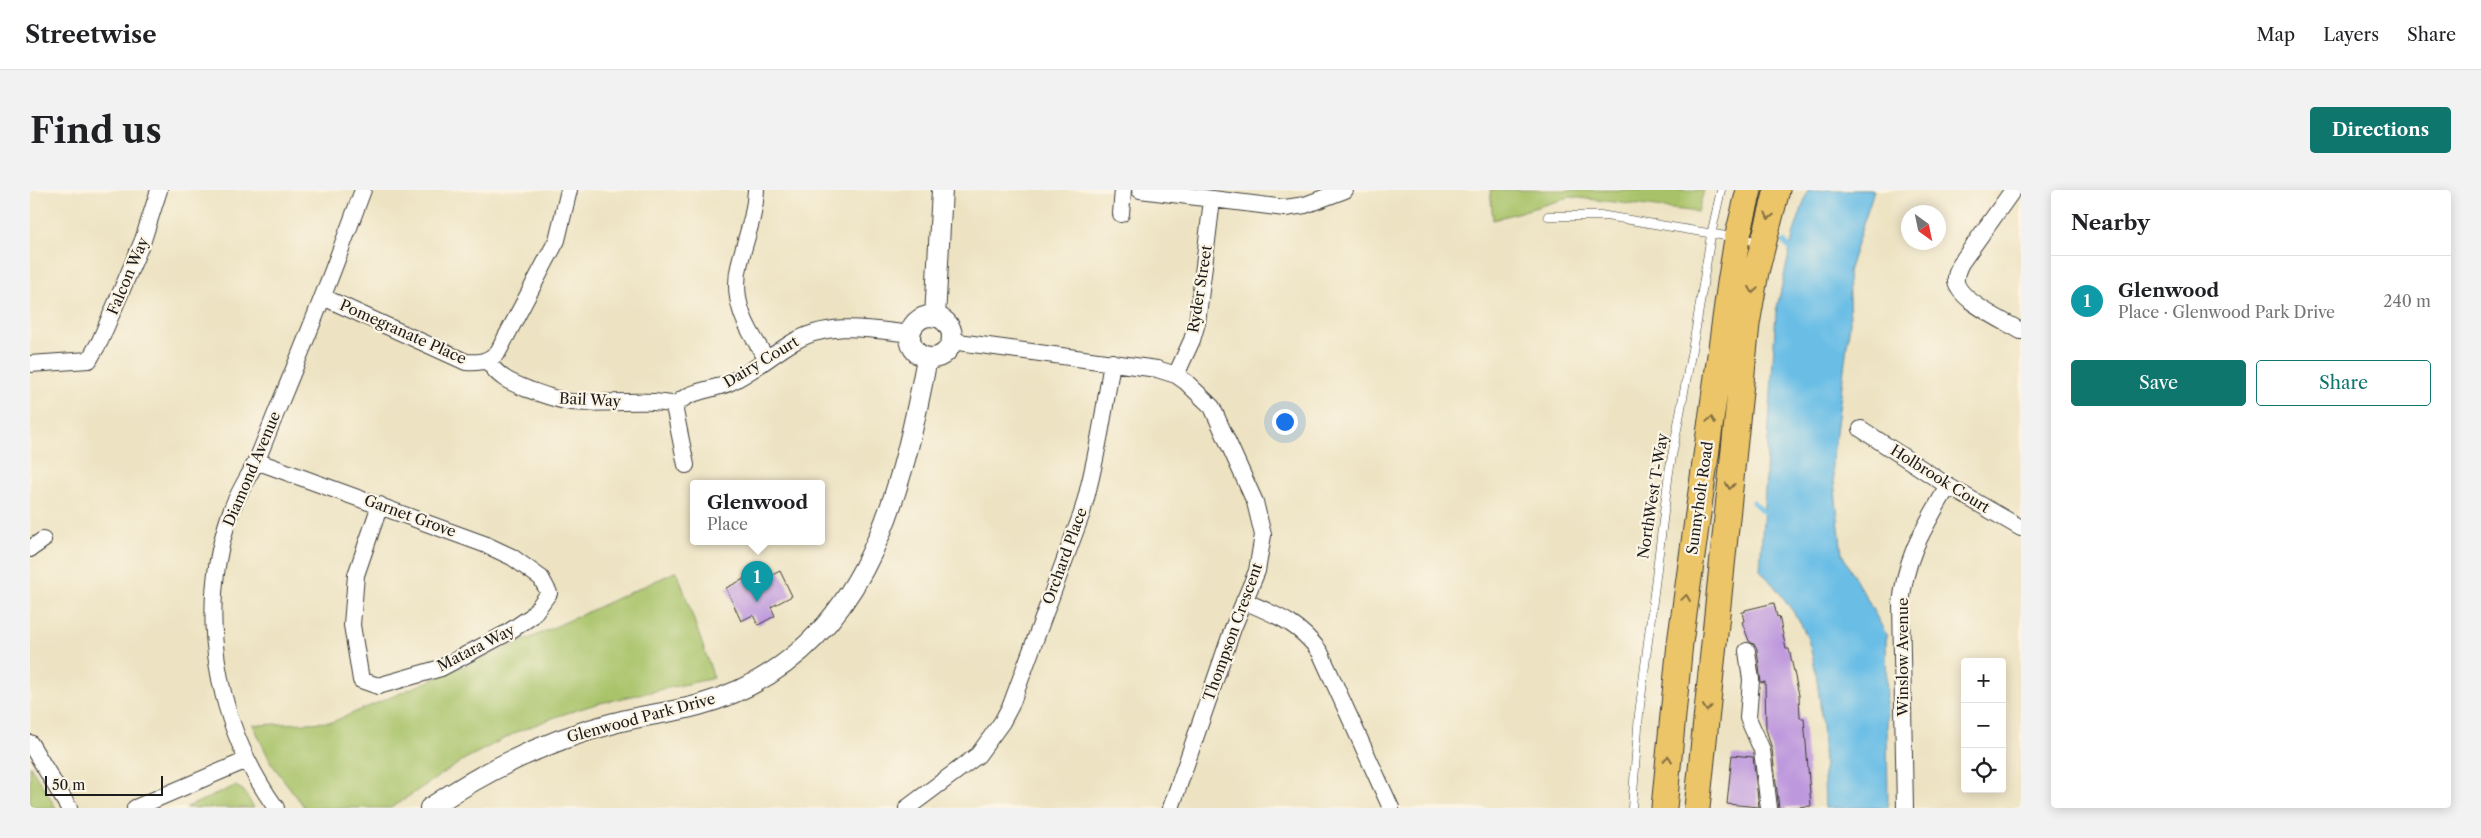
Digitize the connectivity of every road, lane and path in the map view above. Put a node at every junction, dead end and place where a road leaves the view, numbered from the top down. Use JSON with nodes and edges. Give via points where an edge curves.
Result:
{"nodes":[{"id":1,"x":159,"y":190,"type":"edge"},
{"id":2,"x":363,"y":190,"type":"edge"},
{"id":3,"x":569,"y":190,"type":"edge"},
{"id":4,"x":942,"y":190,"type":"edge"},
{"id":5,"x":1123,"y":190,"type":"edge"},
{"id":6,"x":1140,"y":190,"type":"edge"},
{"id":7,"x":1345,"y":190,"type":"edge"},
{"id":8,"x":1721,"y":190,"type":"edge"},
{"id":9,"x":1749,"y":190,"type":"edge"},
{"id":10,"x":1777,"y":190,"type":"edge"},
{"id":11,"x":2013,"y":190,"type":"edge"},
{"id":12,"x":755,"y":192,"type":"edge"},
{"id":13,"x":1212,"y":200,"type":"junction"},
{"id":14,"x":1121,"y":214,"type":"dead end"},
{"id":15,"x":1548,"y":216,"type":"dead end"},
{"id":16,"x":1710,"y":235,"type":"junction"},
{"id":17,"x":1738,"y":238,"type":"junction"},
{"id":18,"x":1762,"y":242,"type":"junction"},
{"id":19,"x":324,"y":297,"type":"junction"},
{"id":20,"x":935,"y":317,"type":"junction"},
{"id":21,"x":2021,"y":330,"type":"edge"},
{"id":22,"x":910,"y":334,"type":"junction"},
{"id":23,"x":951,"y":342,"type":"junction"},
{"id":24,"x":927,"y":358,"type":"junction"},
{"id":25,"x":767,"y":359,"type":"junction"},
{"id":26,"x":487,"y":360,"type":"junction"},
{"id":27,"x":1112,"y":362,"type":"junction"},
{"id":28,"x":30,"y":364,"type":"edge"},
{"id":29,"x":1176,"y":375,"type":"junction"},
{"id":30,"x":676,"y":405,"type":"junction"},
{"id":31,"x":1861,"y":430,"type":"dead end"},
{"id":32,"x":256,"y":461,"type":"junction"},
{"id":33,"x":686,"y":465,"type":"dead end"},
{"id":34,"x":1948,"y":486,"type":"junction"},
{"id":35,"x":380,"y":505,"type":"junction"},
{"id":36,"x":2021,"y":528,"type":"edge"},
{"id":37,"x":549,"y":592,"type":"joint"},
{"id":38,"x":1244,"y":601,"type":"junction"},
{"id":39,"x":1747,"y":651,"type":"dead end"},
{"id":40,"x":30,"y":744,"type":"edge"},
{"id":41,"x":247,"y":760,"type":"junction"},
{"id":42,"x":440,"y":805,"type":"edge"},
{"id":43,"x":69,"y":808,"type":"edge"},
{"id":44,"x":135,"y":808,"type":"edge"},
{"id":45,"x":276,"y":808,"type":"edge"},
{"id":46,"x":907,"y":808,"type":"edge"},
{"id":47,"x":1171,"y":808,"type":"edge"},
{"id":48,"x":1390,"y":808,"type":"edge"},
{"id":49,"x":1632,"y":808,"type":"edge"},
{"id":50,"x":1664,"y":808,"type":"edge"},
{"id":51,"x":1697,"y":808,"type":"edge"},
{"id":52,"x":1769,"y":808,"type":"edge"},
{"id":53,"x":1905,"y":808,"type":"edge"}],
"edges":[{"from":1,"to":28,"type":"street","name":"Falcon Way","via":[[143,240],[89,360]]},
{"from":2,"to":19,"type":"street","name":"Diamond Avenue"},
{"from":3,"to":26,"type":"street","name":"Pomegranate Place","via":[[562,223],[547,262],[498,352]]},
{"from":4,"to":20,"type":"street"},
{"from":5,"to":14,"type":"street"},
{"from":6,"to":13,"type":"street"},
{"from":7,"to":13,"type":"street","via":[[1315,202],[1290,207]]},
{"from":8,"to":16,"type":"lane","name":"NorthWest T-Way"},
{"from":9,"to":17,"type":"main road","name":"Sunnyholt Road"},
{"from":10,"to":18,"type":"main road","name":"Sunnyholt Road","one_way":true},
{"from":11,"to":21,"type":"street","via":[[1949,284]]},
{"from":12,"to":25,"type":"street","via":[[754,214],[736,276],[736,291],[746,326]]},
{"from":13,"to":29,"type":"street","name":"Ryder Street","via":[[1197,323]]},
{"from":15,"to":16,"type":"lane","via":[[1606,216]]},
{"from":16,"to":17,"type":"lane"},
{"from":16,"to":49,"type":"lane","name":"NorthWest T-Way","via":[[1669,472],[1639,714]]},
{"from":17,"to":18,"type":"lane"},
{"from":50,"to":17,"type":"main road","name":"Sunnyholt Road","one_way":true,"via":[[1680,643]]},
{"from":18,"to":51,"type":"main road","name":"Sunnyholt Road","one_way":true,"via":[[1744,354]]},
{"from":19,"to":26,"type":"street","name":"Pomegranate Place","via":[[466,362]]},
{"from":19,"to":32,"type":"street","name":"Diamond Avenue"},
{"from":20,"to":22,"type":"street","via":[[924,317],[918,321]]},
{"from":20,"to":23,"type":"street","via":[[948,325]]},
{"from":22,"to":24,"type":"street","via":[[915,351]]},
{"from":22,"to":25,"type":"street","name":"Dairy Court","via":[[857,328],[823,330],[792,342]]},
{"from":23,"to":24,"type":"street","via":[[941,356]]},
{"from":23,"to":27,"type":"street","name":"Thompson Crescent"},
{"from":24,"to":42,"type":"street","name":"Glenwood Park Drive","via":[[907,452],[871,556],[842,606],[799,652],[732,693],[698,705],[612,723],[561,740],[490,771]]},
{"from":25,"to":30,"type":"street","name":"Dairy Court","via":[[745,375],[683,398]]},
{"from":26,"to":30,"type":"street","name":"Bail Way","via":[[506,381],[547,397],[571,402],[661,402]]},
{"from":27,"to":29,"type":"street","name":"Thompson Crescent"},
{"from":27,"to":46,"type":"street","name":"Orchard Place","via":[[1100,444],[1082,513],[1011,705],[973,760]]},
{"from":29,"to":38,"type":"street","name":"Thompson Crescent","via":[[1206,399],[1218,417],[1259,512],[1263,535],[1260,559]]},
{"from":30,"to":33,"type":"street"},
{"from":31,"to":34,"type":"street","name":"Holbrook Court"},
{"from":32,"to":35,"type":"street","name":"Garnet Grove"},
{"from":32,"to":41,"type":"street","name":"Diamond Avenue","via":[[230,512],[213,581],[212,622],[218,665],[232,723]]},
{"from":34,"to":36,"type":"street","name":"Holbrook Court"},
{"from":34,"to":53,"type":"street","name":"Winslow Avenue","via":[[1917,541],[1903,583]]},
{"from":35,"to":37,"type":"street","name":"Garnet Grove","via":[[512,557],[542,578]]},
{"from":35,"to":37,"type":"street","name":"Matara Way","via":[[356,575],[352,625],[361,680],[378,686],[441,668],[532,616]]},
{"from":38,"to":47,"type":"street","name":"Thompson Crescent"},
{"from":38,"to":48,"type":"street","via":[[1292,623],[1320,652]]},
{"from":39,"to":52,"type":"street","via":[[1751,680],[1748,718],[1762,750]]},
{"from":40,"to":43,"type":"street"},
{"from":41,"to":44,"type":"street"},
{"from":41,"to":45,"type":"street","name":"Diamond Avenue"}]}
